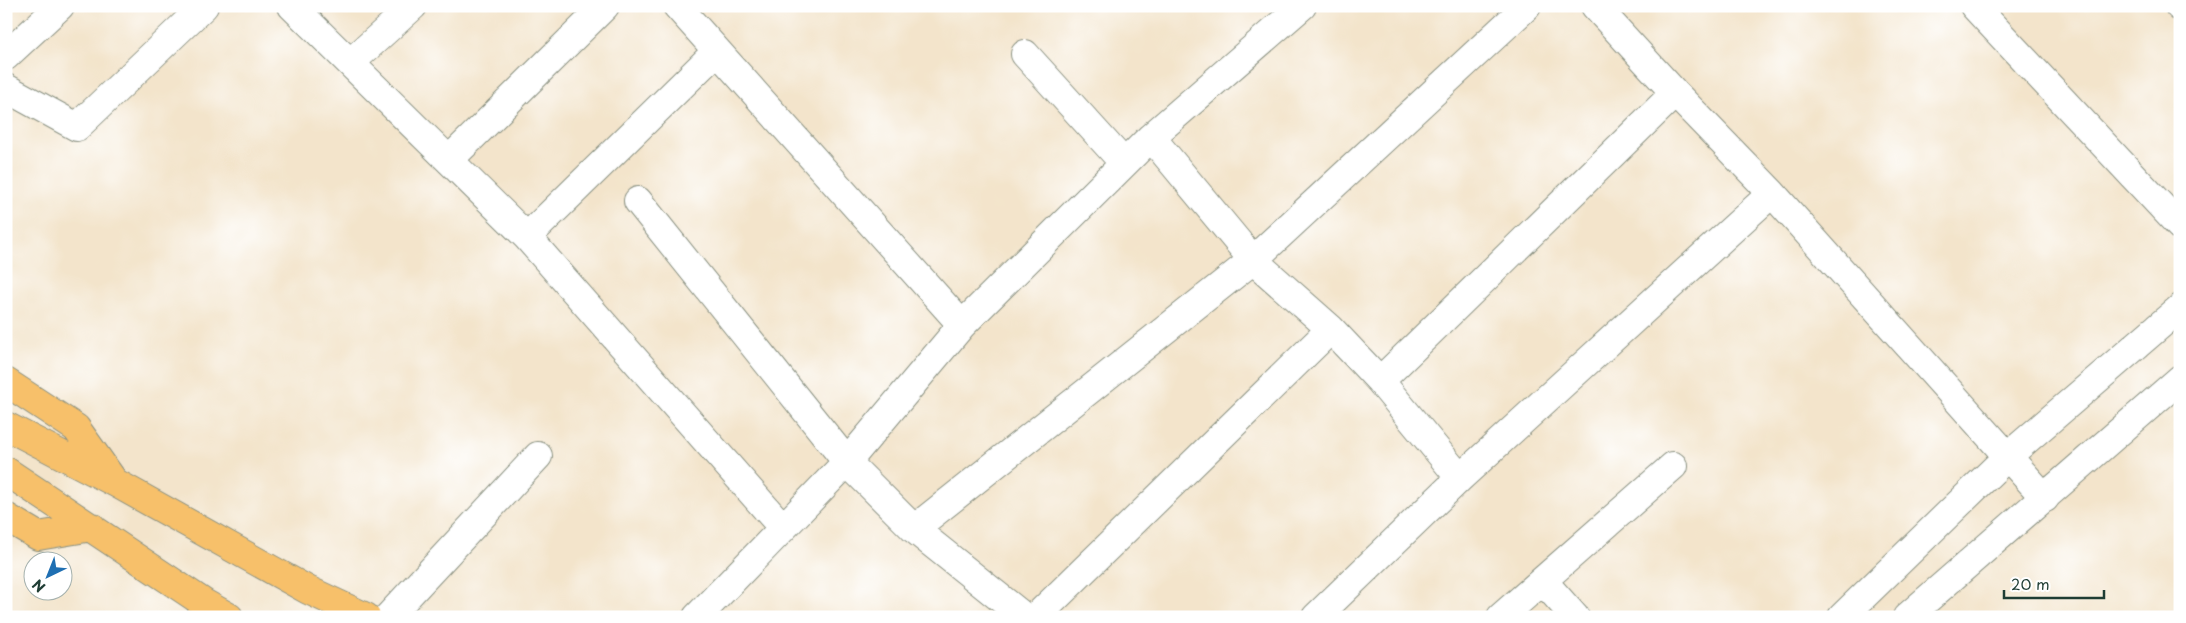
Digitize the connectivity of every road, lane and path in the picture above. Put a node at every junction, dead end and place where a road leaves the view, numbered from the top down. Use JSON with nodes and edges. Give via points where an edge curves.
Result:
{"nodes":[{"id":1,"x":60,"y":6,"type":"edge"},
{"id":2,"x":204,"y":6,"type":"edge"},
{"id":3,"x":292,"y":6,"type":"edge"},
{"id":4,"x":413,"y":6,"type":"edge"},
{"id":5,"x":605,"y":6,"type":"edge"},
{"id":6,"x":677,"y":6,"type":"edge"},
{"id":7,"x":1302,"y":6,"type":"edge"},
{"id":8,"x":1527,"y":6,"type":"edge"},
{"id":9,"x":1595,"y":6,"type":"edge"},
{"id":10,"x":1974,"y":6,"type":"edge"},
{"id":11,"x":717,"y":51,"type":"junction"},
{"id":12,"x":1025,"y":54,"type":"dead end"},
{"id":13,"x":6,"y":56,"type":"edge"},
{"id":14,"x":350,"y":63,"type":"junction"},
{"id":15,"x":6,"y":88,"type":"edge"},
{"id":16,"x":1674,"y":93,"type":"junction"},
{"id":17,"x":1151,"y":137,"type":"junction"},
{"id":18,"x":448,"y":160,"type":"junction"},
{"id":19,"x":1124,"y":163,"type":"junction"},
{"id":20,"x":1772,"y":193,"type":"junction"},
{"id":21,"x":638,"y":200,"type":"dead end"},
{"id":22,"x":2180,"y":226,"type":"edge"},
{"id":23,"x":527,"y":237,"type":"junction"},
{"id":24,"x":1253,"y":260,"type":"junction"},
{"id":25,"x":2180,"y":308,"type":"edge"},
{"id":26,"x":962,"y":325,"type":"junction"},
{"id":27,"x":1331,"y":329,"type":"junction"},
{"id":28,"x":2180,"y":379,"type":"edge"},
{"id":29,"x":1380,"y":381,"type":"junction"},
{"id":30,"x":6,"y":382,"type":"edge"},
{"id":31,"x":16,"y":432,"type":"edge"},
{"id":32,"x":538,"y":456,"type":"dead end"},
{"id":33,"x":2008,"y":456,"type":"junction"},
{"id":34,"x":847,"y":462,"type":"junction"},
{"id":35,"x":1673,"y":466,"type":"dead end"},
{"id":36,"x":6,"y":471,"type":"edge"},
{"id":37,"x":1460,"y":478,"type":"junction"},
{"id":38,"x":116,"y":483,"type":"junction"},
{"id":39,"x":2045,"y":498,"type":"junction"},
{"id":40,"x":6,"y":517,"type":"edge"},
{"id":41,"x":92,"y":528,"type":"junction"},
{"id":42,"x":783,"y":528,"type":"junction"},
{"id":43,"x":914,"y":529,"type":"junction"},
{"id":44,"x":1543,"y":581,"type":"junction"},
{"id":45,"x":199,"y":610,"type":"edge"},
{"id":46,"x":229,"y":617,"type":"edge"},
{"id":47,"x":366,"y":617,"type":"edge"},
{"id":48,"x":388,"y":617,"type":"edge"},
{"id":49,"x":697,"y":617,"type":"edge"},
{"id":50,"x":1024,"y":617,"type":"edge"},
{"id":51,"x":1036,"y":617,"type":"edge"},
{"id":52,"x":1316,"y":617,"type":"edge"},
{"id":53,"x":1501,"y":617,"type":"edge"},
{"id":54,"x":1575,"y":617,"type":"edge"},
{"id":55,"x":1842,"y":617,"type":"edge"},
{"id":56,"x":1907,"y":617,"type":"edge"}],
"edges":[{"from":1,"to":13,"type":"street"},
{"from":2,"to":15,"type":"street","via":[[77,127]]},
{"from":3,"to":14,"type":"street"},
{"from":4,"to":14,"type":"street"},
{"from":5,"to":18,"type":"street"},
{"from":6,"to":11,"type":"street"},
{"from":7,"to":17,"type":"street"},
{"from":8,"to":24,"type":"street"},
{"from":9,"to":16,"type":"street"},
{"from":10,"to":22,"type":"street"},
{"from":11,"to":23,"type":"street"},
{"from":11,"to":26,"type":"street"},
{"from":12,"to":19,"type":"street"},
{"from":14,"to":18,"type":"street"},
{"from":16,"to":20,"type":"street"},
{"from":16,"to":29,"type":"street"},
{"from":17,"to":19,"type":"street"},
{"from":17,"to":24,"type":"street"},
{"from":18,"to":23,"type":"street"},
{"from":19,"to":26,"type":"street"},
{"from":20,"to":33,"type":"street"},
{"from":20,"to":37,"type":"street"},
{"from":21,"to":34,"type":"street"},
{"from":23,"to":42,"type":"street"},
{"from":24,"to":27,"type":"street"},
{"from":24,"to":43,"type":"street"},
{"from":25,"to":33,"type":"street"},
{"from":26,"to":34,"type":"street"},
{"from":27,"to":29,"type":"street"},
{"from":27,"to":51,"type":"street"},
{"from":28,"to":39,"type":"street"},
{"from":29,"to":37,"type":"street"},
{"from":30,"to":38,"type":"main road","via":[[76,428]]},
{"from":31,"to":38,"type":"main road"},
{"from":32,"to":48,"type":"street"},
{"from":33,"to":39,"type":"street"},
{"from":33,"to":55,"type":"street"},
{"from":34,"to":42,"type":"street"},
{"from":34,"to":43,"type":"street"},
{"from":35,"to":44,"type":"street"},
{"from":36,"to":41,"type":"main road"},
{"from":37,"to":52,"type":"street"},
{"from":38,"to":47,"type":"main road","via":[[308,590]]},
{"from":39,"to":56,"type":"street"},
{"from":40,"to":41,"type":"main road","via":[[38,536]]},
{"from":41,"to":45,"type":"main road"},
{"from":42,"to":49,"type":"street"},
{"from":43,"to":50,"type":"street"},
{"from":44,"to":53,"type":"street"},
{"from":44,"to":54,"type":"street"},
{"from":45,"to":46,"type":"main road"}]}
